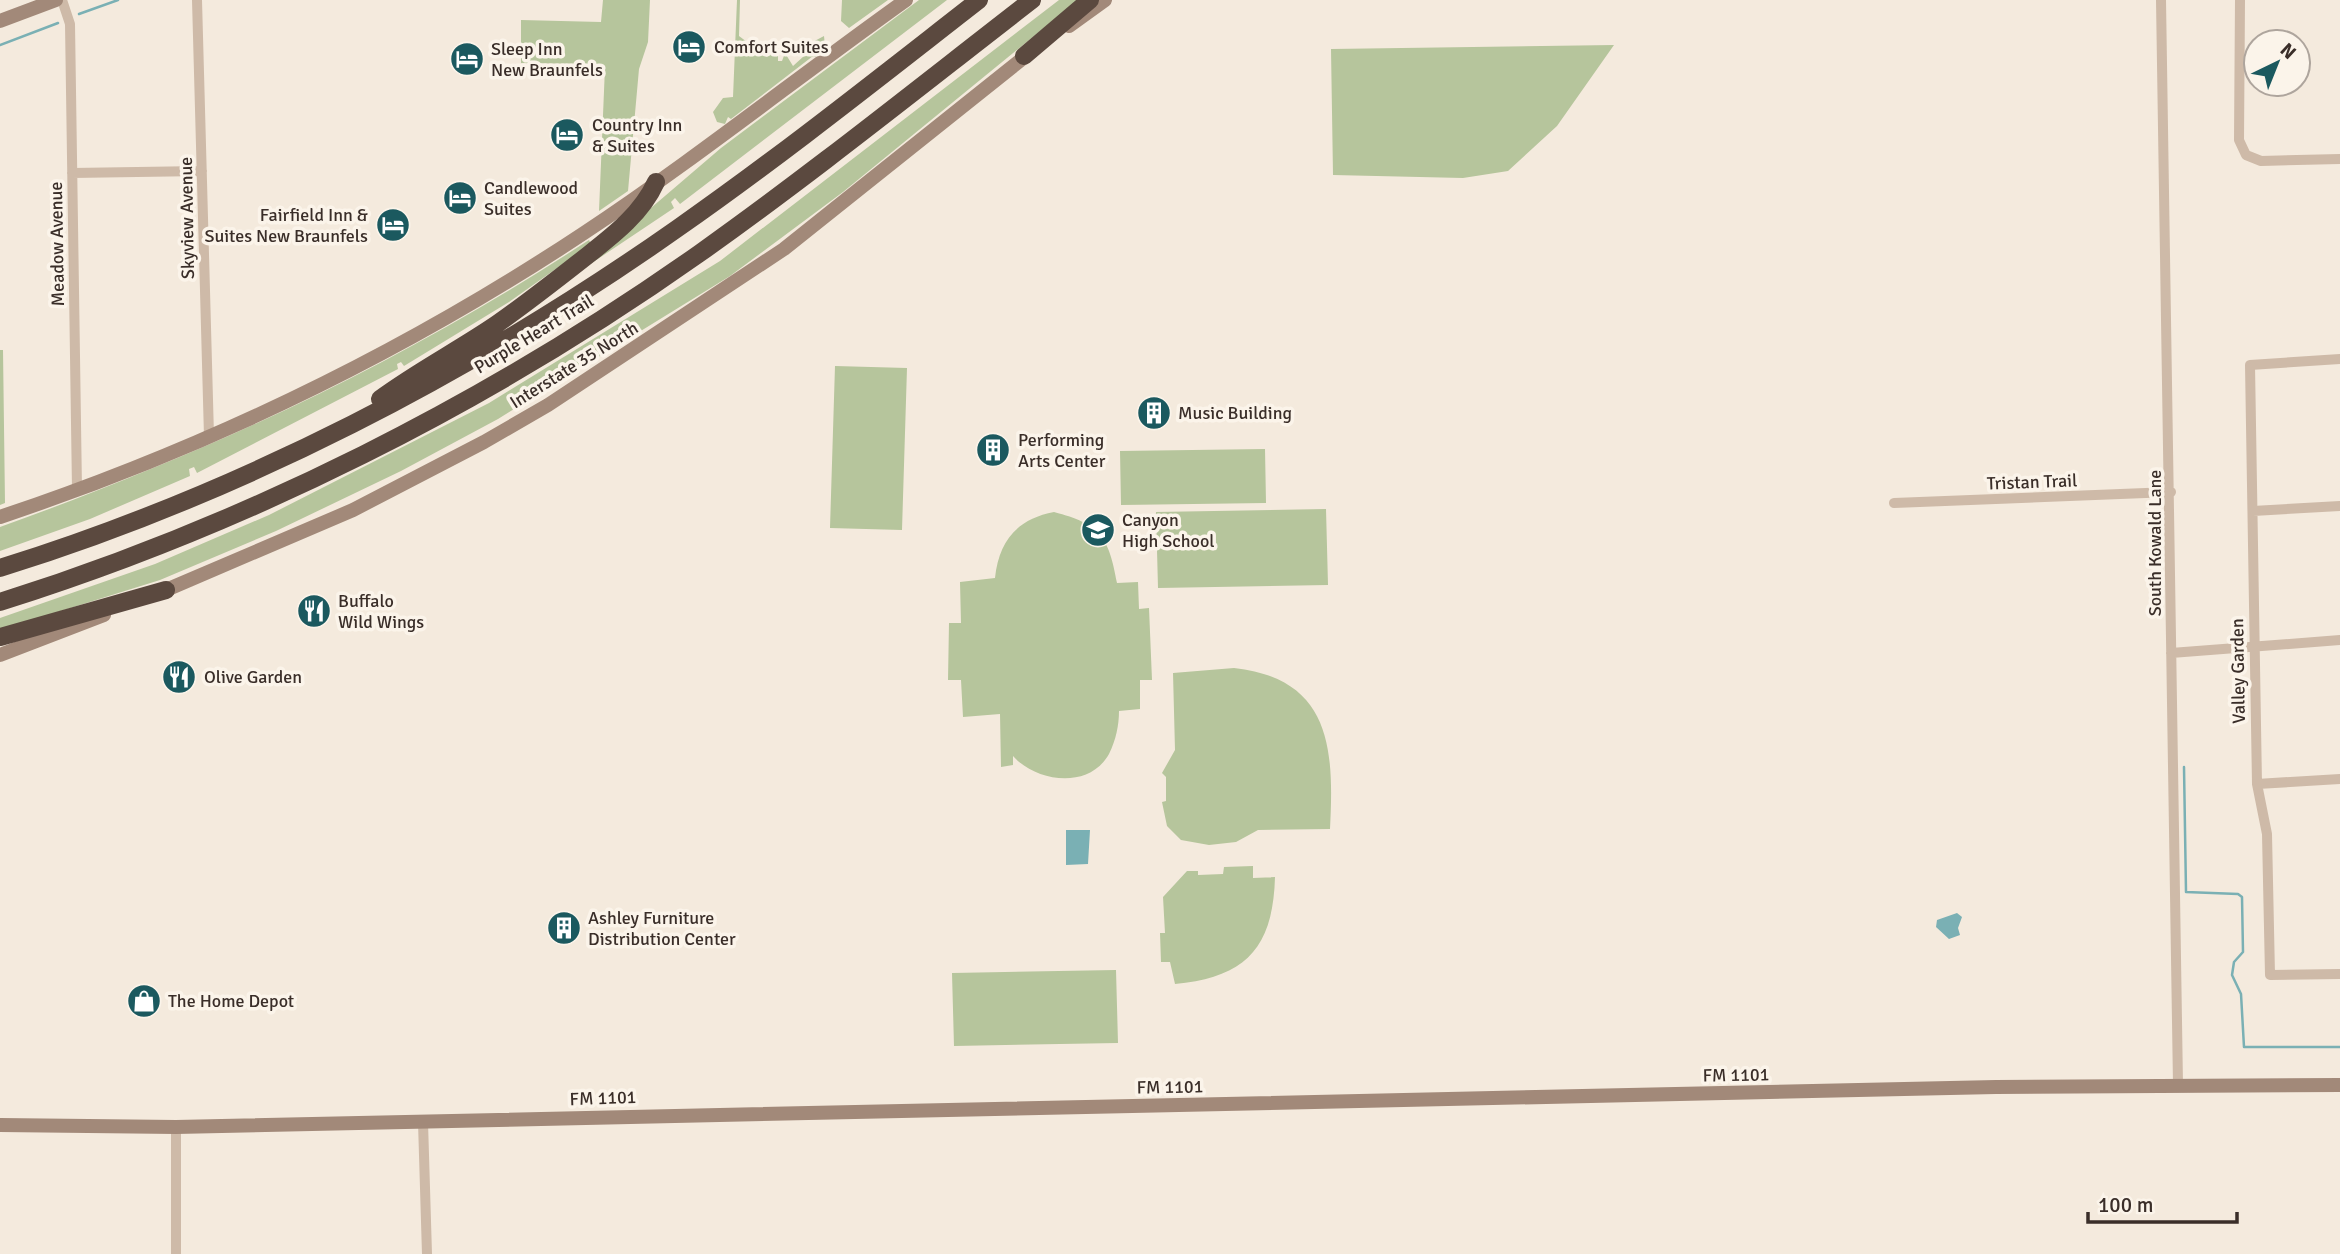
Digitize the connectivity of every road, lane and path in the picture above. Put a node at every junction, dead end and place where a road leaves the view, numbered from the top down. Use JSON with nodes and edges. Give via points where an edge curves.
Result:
{"nodes":[{"id":1,"x":56,"y":0,"type":"edge"},
{"id":2,"x":62,"y":0,"type":"edge"},
{"id":3,"x":197,"y":0,"type":"edge"},
{"id":4,"x":905,"y":0,"type":"edge"},
{"id":5,"x":979,"y":0,"type":"edge"},
{"id":6,"x":1032,"y":0,"type":"edge"},
{"id":7,"x":1090,"y":0,"type":"edge"},
{"id":8,"x":1105,"y":0,"type":"edge"},
{"id":9,"x":2161,"y":0,"type":"edge"},
{"id":10,"x":2240,"y":0,"type":"edge"},
{"id":11,"x":0,"y":21,"type":"edge"},
{"id":12,"x":1024,"y":56,"type":"junction"},
{"id":13,"x":2340,"y":159,"type":"edge"},
{"id":14,"x":202,"y":171,"type":"junction"},
{"id":15,"x":72,"y":173,"type":"junction"},
{"id":16,"x":656,"y":182,"type":"junction"},
{"id":17,"x":2340,"y":359,"type":"edge"},
{"id":18,"x":335,"y":432,"type":"junction"},
{"id":19,"x":209,"y":436,"type":"junction"},
{"id":20,"x":77,"y":489,"type":"junction"},
{"id":21,"x":2171,"y":492,"type":"junction"},
{"id":22,"x":1894,"y":503,"type":"dead end"},
{"id":23,"x":2340,"y":506,"type":"edge"},
{"id":24,"x":2253,"y":511,"type":"junction"},
{"id":25,"x":0,"y":517,"type":"edge"},
{"id":26,"x":0,"y":568,"type":"edge"},
{"id":27,"x":166,"y":590,"type":"junction"},
{"id":28,"x":0,"y":602,"type":"edge"},
{"id":29,"x":0,"y":637,"type":"edge"},
{"id":30,"x":2340,"y":640,"type":"edge"},
{"id":31,"x":2253,"y":647,"type":"junction"},
{"id":32,"x":2171,"y":653,"type":"junction"},
{"id":33,"x":0,"y":655,"type":"edge"},
{"id":34,"x":2340,"y":779,"type":"edge"},
{"id":35,"x":2257,"y":784,"type":"junction"},
{"id":36,"x":2340,"y":974,"type":"edge"},
{"id":37,"x":2178,"y":1085,"type":"junction"},
{"id":38,"x":2340,"y":1086,"type":"edge"},
{"id":39,"x":423,"y":1122,"type":"junction"},
{"id":40,"x":0,"y":1125,"type":"edge"},
{"id":41,"x":176,"y":1127,"type":"junction"},
{"id":42,"x":176,"y":1254,"type":"edge"},
{"id":43,"x":427,"y":1254,"type":"edge"}],
"edges":[{"from":1,"to":11,"type":"main road"},
{"from":2,"to":15,"type":"street","name":"Meadow Avenue","via":[[70,24]]},
{"from":3,"to":14,"type":"street","name":"Skyview Avenue"},
{"from":4,"to":16,"type":"main road"},
{"from":5,"to":18,"type":"highway","name":"Purple Heart Trail","via":[[727,194],[621,267],[469,361]]},
{"from":6,"to":28,"type":"highway","name":"Purple Heart Trail","via":[[700,253],[531,362],[351,460],[259,503]]},
{"from":7,"to":12,"type":"highway"},
{"from":8,"to":12,"type":"main road","name":"Interstate 35 North"},
{"from":9,"to":21,"type":"street","name":"South Kowald Lane"},
{"from":10,"to":13,"type":"street","via":[[2239,140],[2246,155],[2262,160]]},
{"from":12,"to":27,"type":"main road","name":"Interstate 35 North","via":[[784,249],[548,405],[353,510]]},
{"from":14,"to":15,"type":"street"},
{"from":14,"to":19,"type":"street","name":"Skyview Avenue"},
{"from":15,"to":20,"type":"street","name":"Meadow Avenue"},
{"from":16,"to":18,"type":"highway","via":[[627,222],[566,272]]},
{"from":16,"to":19,"type":"main road","via":[[451,315],[287,401]]},
{"from":17,"to":24,"type":"street","name":"Valley Garden","via":[[2250,365]]},
{"from":18,"to":26,"type":"highway","name":"Purple Heart Trail","via":[[146,515]]},
{"from":19,"to":20,"type":"main road"},
{"from":20,"to":25,"type":"main road"},
{"from":21,"to":22,"type":"street","name":"Tristan Trail"},
{"from":21,"to":32,"type":"street","name":"South Kowald Lane"},
{"from":23,"to":24,"type":"street"},
{"from":24,"to":31,"type":"street","name":"Valley Garden"},
{"from":27,"to":29,"type":"highway"},
{"from":27,"to":33,"type":"main road","name":"Interstate 35 North"},
{"from":30,"to":31,"type":"street"},
{"from":31,"to":32,"type":"street"},
{"from":31,"to":35,"type":"street","name":"Valley Garden"},
{"from":32,"to":37,"type":"street","name":"South Kowald Lane"},
{"from":34,"to":35,"type":"street"},
{"from":35,"to":36,"type":"street","name":"Valley Garden","via":[[2267,834],[2270,975]]},
{"from":37,"to":38,"type":"main road","name":"FM 1101","number":"FM 1101"},
{"from":37,"to":39,"type":"main road","name":"FM 1101","number":"FM 1101"},
{"from":39,"to":41,"type":"main road","name":"FM 1101","number":"FM 1101"},
{"from":39,"to":43,"type":"street"},
{"from":40,"to":41,"type":"main road","name":"FM 1101","number":"FM 1101"},
{"from":41,"to":42,"type":"street"}]}
